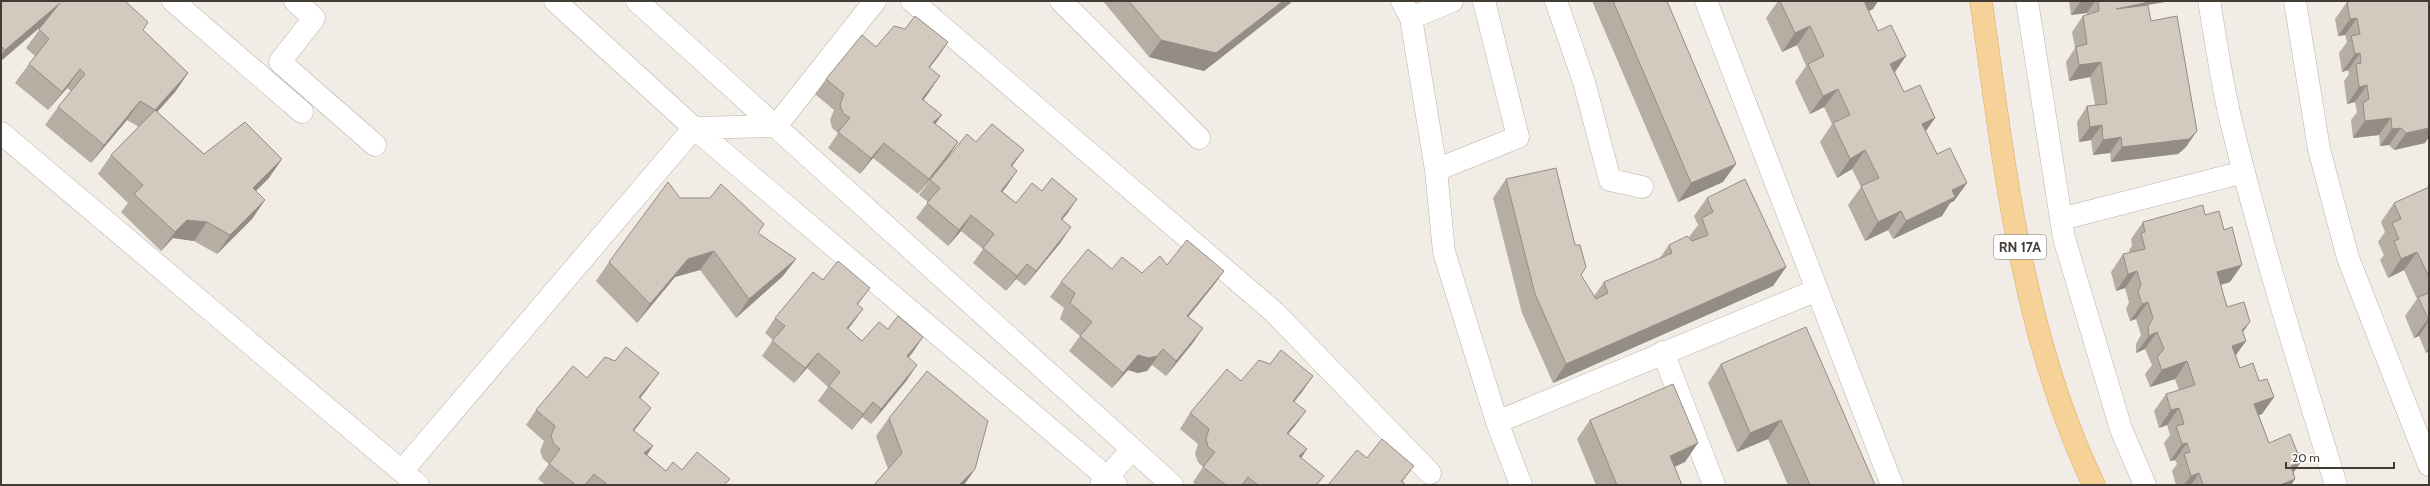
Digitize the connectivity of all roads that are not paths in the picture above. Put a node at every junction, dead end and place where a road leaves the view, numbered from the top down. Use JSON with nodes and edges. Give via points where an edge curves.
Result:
{"nodes":[{"id":1,"x":173,"y":1,"type":"edge"},
{"id":2,"x":295,"y":1,"type":"edge"},
{"id":3,"x":555,"y":1,"type":"edge"},
{"id":4,"x":637,"y":1,"type":"edge"},
{"id":5,"x":875,"y":1,"type":"edge"},
{"id":6,"x":912,"y":1,"type":"edge"},
{"id":7,"x":1061,"y":1,"type":"edge"},
{"id":8,"x":1452,"y":1,"type":"edge"},
{"id":9,"x":1484,"y":1,"type":"edge"},
{"id":10,"x":1556,"y":1,"type":"edge"},
{"id":11,"x":1706,"y":1,"type":"edge"},
{"id":12,"x":1981,"y":1,"type":"edge"},
{"id":13,"x":2027,"y":1,"type":"edge"},
{"id":14,"x":2209,"y":1,"type":"edge"},
{"id":15,"x":2295,"y":1,"type":"edge"},
{"id":16,"x":1407,"y":10,"type":"edge"},
{"id":17,"x":302,"y":112,"type":"dead end"},
{"id":18,"x":776,"y":126,"type":"junction"},
{"id":19,"x":694,"y":128,"type":"junction"},
{"id":20,"x":1,"y":133,"type":"edge"},
{"id":21,"x":1199,"y":138,"type":"dead end"},
{"id":22,"x":375,"y":145,"type":"dead end"},
{"id":23,"x":1436,"y":170,"type":"junction"},
{"id":24,"x":2244,"y":172,"type":"junction"},
{"id":25,"x":1642,"y":187,"type":"dead end"},
{"id":26,"x":2061,"y":219,"type":"junction"},
{"id":27,"x":1817,"y":290,"type":"junction"},
{"id":28,"x":1663,"y":352,"type":"junction"},
{"id":29,"x":1497,"y":422,"type":"junction"},
{"id":30,"x":1132,"y":449,"type":"junction"},
{"id":31,"x":2429,"y":465,"type":"edge"},
{"id":32,"x":1430,"y":473,"type":"dead end"},
{"id":33,"x":410,"y":478,"type":"edge"},
{"id":34,"x":1108,"y":482,"type":"edge"},
{"id":35,"x":1172,"y":485,"type":"edge"},
{"id":36,"x":1521,"y":485,"type":"edge"},
{"id":37,"x":1714,"y":485,"type":"edge"},
{"id":38,"x":1892,"y":485,"type":"edge"},
{"id":39,"x":2094,"y":485,"type":"edge"},
{"id":40,"x":2145,"y":485,"type":"edge"},
{"id":41,"x":2336,"y":485,"type":"edge"}],
"edges":[{"from":1,"to":17,"type":"street"},
{"from":2,"to":22,"type":"street","via":[[314,18],[280,62]]},
{"from":3,"to":19,"type":"street"},
{"from":4,"to":18,"type":"street"},
{"from":5,"to":18,"type":"street"},
{"from":6,"to":32,"type":"street","via":[[1274,312]]},
{"from":7,"to":21,"type":"street"},
{"from":8,"to":16,"type":"street"},
{"from":9,"to":23,"type":"street","via":[[1518,137]]},
{"from":10,"to":25,"type":"street","via":[[1584,82],[1610,180]]},
{"from":11,"to":27,"type":"street"},
{"from":12,"to":39,"type":"main road","number":"RN 17A","via":[[2011,211],[2046,357],[2077,450]]},
{"from":13,"to":26,"type":"street"},
{"from":14,"to":24,"type":"street","via":[[2230,116]]},
{"from":15,"to":31,"type":"street","via":[[2319,149],[2348,258]]},
{"from":16,"to":23,"type":"street"},
{"from":18,"to":19,"type":"street"},
{"from":18,"to":30,"type":"street"},
{"from":19,"to":33,"type":"street"},
{"from":19,"to":34,"type":"street"},
{"from":20,"to":33,"type":"street"},
{"from":23,"to":29,"type":"street","via":[[1444,252]]},
{"from":24,"to":26,"type":"street"},
{"from":24,"to":41,"type":"street","via":[[2269,265]]},
{"from":26,"to":40,"type":"street","via":[[2064,238],[2121,429]]},
{"from":27,"to":28,"type":"street"},
{"from":27,"to":38,"type":"street"},
{"from":28,"to":29,"type":"street"},
{"from":28,"to":37,"type":"street"},
{"from":29,"to":36,"type":"street"},
{"from":30,"to":34,"type":"street"},
{"from":30,"to":35,"type":"street"}]}
